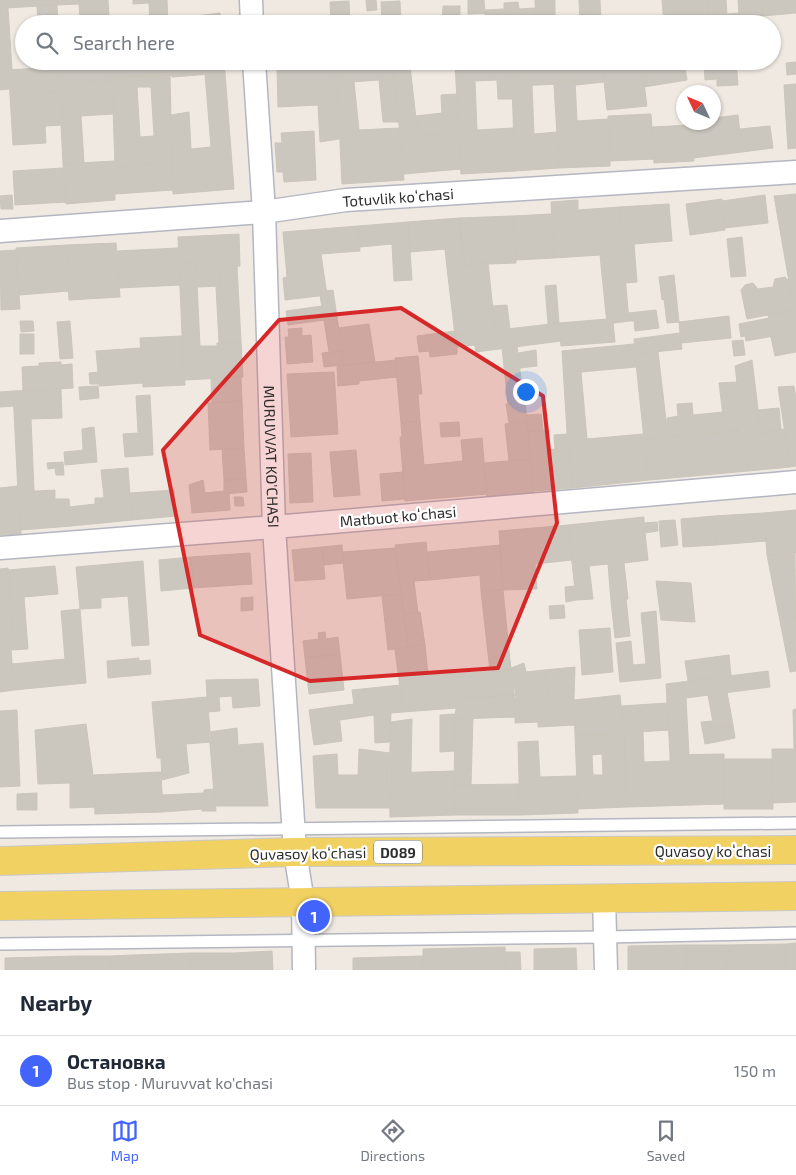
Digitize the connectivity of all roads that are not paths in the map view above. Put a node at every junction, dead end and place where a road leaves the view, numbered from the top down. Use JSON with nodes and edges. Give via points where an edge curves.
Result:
{"nodes":[{"id":1,"x":250,"y":0,"type":"edge"},
{"id":2,"x":251,"y":15,"type":"edge"},
{"id":3,"x":255,"y":70,"type":"edge"},
{"id":4,"x":796,"y":172,"type":"edge"},
{"id":5,"x":264,"y":212,"type":"junction"},
{"id":6,"x":0,"y":231,"type":"edge"},
{"id":7,"x":796,"y":482,"type":"edge"},
{"id":8,"x":274,"y":527,"type":"junction"},
{"id":9,"x":0,"y":548,"type":"edge"},
{"id":10,"x":796,"y":823,"type":"edge"},
{"id":11,"x":0,"y":832,"type":"edge"},
{"id":12,"x":295,"y":840,"type":"junction"},
{"id":13,"x":796,"y":850,"type":"edge"},
{"id":14,"x":0,"y":861,"type":"edge"},
{"id":15,"x":796,"y":896,"type":"edge"},
{"id":16,"x":604,"y":898,"type":"junction"},
{"id":17,"x":303,"y":902,"type":"junction"},
{"id":18,"x":0,"y":906,"type":"edge"},
{"id":19,"x":796,"y":933,"type":"edge"},
{"id":20,"x":605,"y":937,"type":"junction"},
{"id":21,"x":304,"y":942,"type":"junction"},
{"id":22,"x":0,"y":944,"type":"edge"},
{"id":23,"x":304,"y":970,"type":"edge"},
{"id":24,"x":606,"y":970,"type":"edge"}],
"edges":[{"from":1,"to":2,"type":"street"},
{"from":3,"to":5,"type":"street","name":"MURUVVAT KO'CHASI"},
{"from":4,"to":5,"type":"street","name":"Totuvlik koʻchasi","via":[[346,200]]},
{"from":5,"to":6,"type":"street","name":"Totuvlik koʻchasi"},
{"from":5,"to":8,"type":"street","name":"MURUVVAT KO'CHASI"},
{"from":7,"to":8,"type":"street","name":"Matbuot koʻchasi"},
{"from":8,"to":9,"type":"street","name":"Matbuot koʻchasi"},
{"from":8,"to":12,"type":"street","name":"MURUVVAT KO'CHASI"},
{"from":10,"to":12,"type":"lane"},
{"from":11,"to":12,"type":"lane"},
{"from":12,"to":13,"type":"main road","name":"Quvasoy koʻchasi","number":"D089"},
{"from":12,"to":14,"type":"main road","name":"Quvasoy koʻchasi","number":"D089"},
{"from":12,"to":17,"type":"street","name":"MURUVVAT KO'CHASI"},
{"from":15,"to":16,"type":"main road"},
{"from":16,"to":17,"type":"main road"},
{"from":16,"to":20,"type":"street"},
{"from":17,"to":18,"type":"main road"},
{"from":17,"to":21,"type":"street"},
{"from":19,"to":20,"type":"lane"},
{"from":20,"to":21,"type":"lane"},
{"from":20,"to":24,"type":"street"},
{"from":21,"to":22,"type":"lane"},
{"from":21,"to":23,"type":"street"}]}
